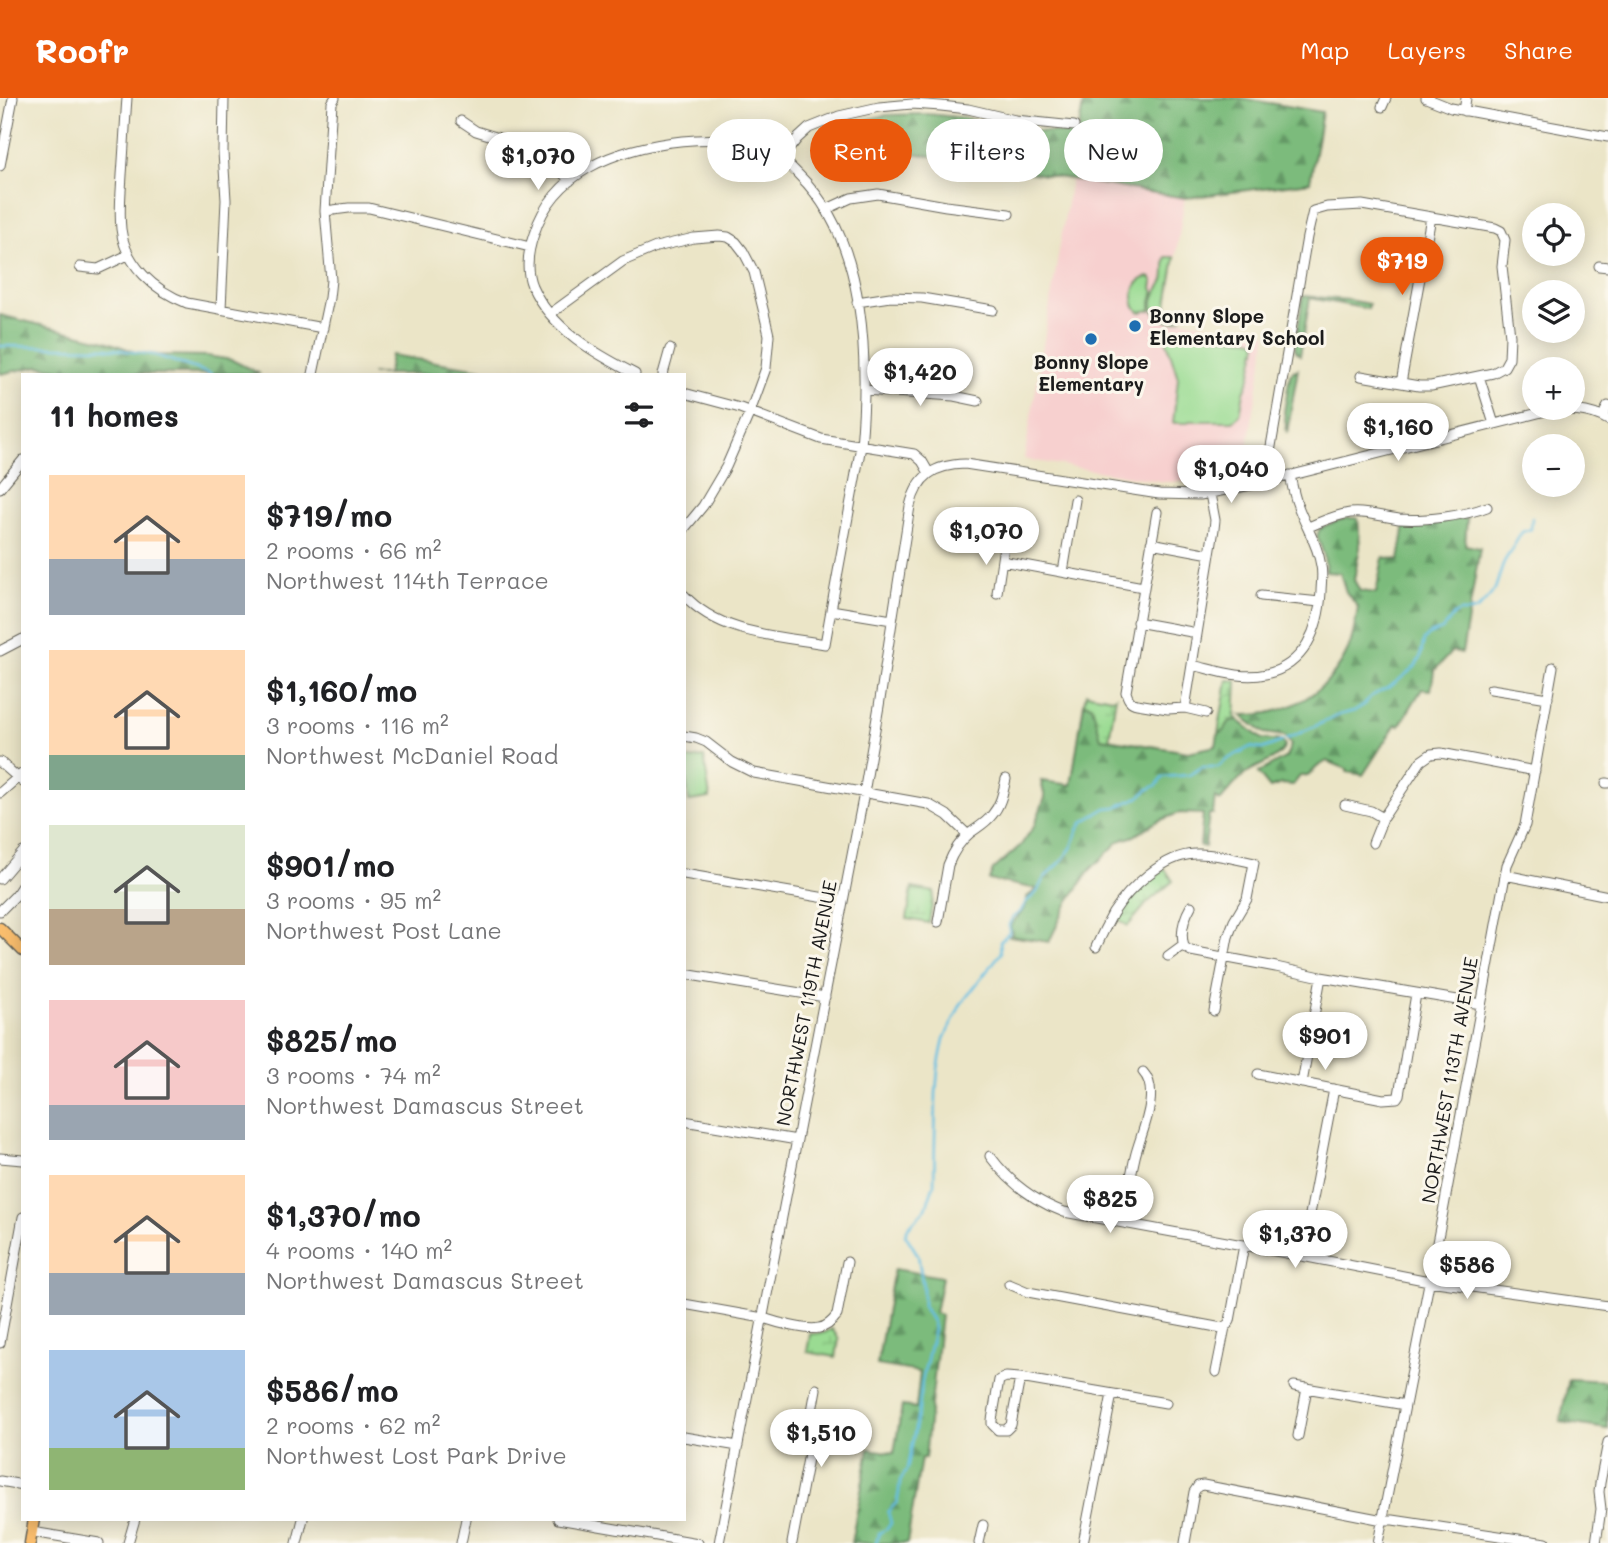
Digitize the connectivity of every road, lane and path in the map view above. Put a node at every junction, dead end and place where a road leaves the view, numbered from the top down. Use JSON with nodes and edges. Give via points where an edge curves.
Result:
{"nodes":[{"id":1,"x":13,"y":98,"type":"edge"},
{"id":2,"x":127,"y":98,"type":"edge"},
{"id":3,"x":225,"y":98,"type":"edge"},
{"id":4,"x":335,"y":98,"type":"edge"},
{"id":5,"x":1426,"y":98,"type":"edge"},
{"id":6,"x":1466,"y":98,"type":"edge"},
{"id":7,"x":1464,"y":111,"type":"junction"},
{"id":8,"x":461,"y":121,"type":"dead end"},
{"id":9,"x":1064,"y":125,"type":"edge"},
{"id":10,"x":1608,"y":137,"type":"edge"},
{"id":11,"x":707,"y":139,"type":"edge"},
{"id":12,"x":796,"y":140,"type":"edge"},
{"id":13,"x":0,"y":166,"type":"edge"},
{"id":14,"x":796,"y":172,"type":"edge"},
{"id":15,"x":570,"y":180,"type":"junction"},
{"id":16,"x":827,"y":209,"type":"junction"},
{"id":17,"x":325,"y":211,"type":"junction"},
{"id":18,"x":1009,"y":214,"type":"dead end"},
{"id":19,"x":1431,"y":217,"type":"junction"},
{"id":20,"x":530,"y":247,"type":"junction"},
{"id":21,"x":128,"y":255,"type":"junction"},
{"id":22,"x":80,"y":267,"type":"dead end"},
{"id":23,"x":857,"y":302,"type":"junction"},
{"id":24,"x":220,"y":309,"type":"junction"},
{"id":25,"x":993,"y":310,"type":"dead end"},
{"id":26,"x":550,"y":314,"type":"junction"},
{"id":27,"x":323,"y":328,"type":"junction"},
{"id":28,"x":670,"y":349,"type":"dead end"},
{"id":29,"x":313,"y":373,"type":"edge"},
{"id":30,"x":633,"y":373,"type":"edge"},
{"id":31,"x":663,"y":373,"type":"edge"},
{"id":32,"x":1361,"y":376,"type":"dead end"},
{"id":33,"x":1479,"y":376,"type":"junction"},
{"id":34,"x":1401,"y":383,"type":"junction"},
{"id":35,"x":864,"y":390,"type":"junction"},
{"id":36,"x":686,"y":394,"type":"edge"},
{"id":37,"x":978,"y":401,"type":"dead end"},
{"id":38,"x":1608,"y":405,"type":"edge"},
{"id":39,"x":750,"y":412,"type":"junction"},
{"id":40,"x":1605,"y":418,"type":"edge"},
{"id":41,"x":1494,"y":424,"type":"junction"},
{"id":42,"x":861,"y":446,"type":"junction"},
{"id":43,"x":21,"y":462,"type":"edge"},
{"id":44,"x":929,"y":473,"type":"junction"},
{"id":45,"x":1290,"y":475,"type":"junction"},
{"id":46,"x":1270,"y":480,"type":"junction"},
{"id":47,"x":0,"y":488,"type":"edge"},
{"id":48,"x":1210,"y":494,"type":"junction"},
{"id":49,"x":1075,"y":500,"type":"dead end"},
{"id":50,"x":1487,"y":507,"type":"dead end"},
{"id":51,"x":1157,"y":512,"type":"dead end"},
{"id":52,"x":686,"y":527,"type":"edge"},
{"id":53,"x":1308,"y":527,"type":"junction"},
{"id":54,"x":1151,"y":543,"type":"junction"},
{"id":55,"x":1004,"y":546,"type":"dead end"},
{"id":56,"x":1210,"y":554,"type":"junction"},
{"id":57,"x":1002,"y":561,"type":"junction"},
{"id":58,"x":1063,"y":572,"type":"junction"},
{"id":59,"x":1143,"y":587,"type":"junction"},
{"id":60,"x":997,"y":593,"type":"dead end"},
{"id":61,"x":1261,"y":596,"type":"dead end"},
{"id":62,"x":686,"y":597,"type":"edge"},
{"id":63,"x":1320,"y":601,"type":"junction"},
{"id":64,"x":831,"y":610,"type":"junction"},
{"id":65,"x":892,"y":620,"type":"junction"},
{"id":66,"x":1138,"y":622,"type":"junction"},
{"id":67,"x":1197,"y":632,"type":"junction"},
{"id":68,"x":21,"y":640,"type":"edge"},
{"id":69,"x":0,"y":651,"type":"edge"},
{"id":70,"x":1192,"y":666,"type":"junction"},
{"id":71,"x":1553,"y":667,"type":"dead end"},
{"id":72,"x":1491,"y":689,"type":"dead end"},
{"id":73,"x":1548,"y":698,"type":"junction"},
{"id":74,"x":1185,"y":708,"type":"junction"},
{"id":75,"x":1206,"y":713,"type":"dead end"},
{"id":76,"x":686,"y":737,"type":"edge"},
{"id":77,"x":0,"y":762,"type":"edge"},
{"id":78,"x":1535,"y":771,"type":"junction"},
{"id":79,"x":21,"y":778,"type":"edge"},
{"id":80,"x":1006,"y":779,"type":"dead end"},
{"id":81,"x":0,"y":793,"type":"edge"},
{"id":82,"x":864,"y":793,"type":"junction"},
{"id":83,"x":1345,"y":805,"type":"dead end"},
{"id":84,"x":1382,"y":818,"type":"junction"},
{"id":85,"x":968,"y":835,"type":"junction"},
{"id":86,"x":1373,"y":843,"type":"dead end"},
{"id":87,"x":21,"y":854,"type":"edge"},
{"id":88,"x":686,"y":874,"type":"edge"},
{"id":89,"x":1505,"y":875,"type":"junction"},
{"id":90,"x":0,"y":879,"type":"edge"},
{"id":91,"x":21,"y":887,"type":"edge"},
{"id":92,"x":1608,"y":896,"type":"edge"},
{"id":93,"x":843,"y":901,"type":"junction"},
{"id":94,"x":1191,"y":906,"type":"dead end"},
{"id":95,"x":0,"y":911,"type":"edge"},
{"id":96,"x":938,"y":922,"type":"dead end"},
{"id":97,"x":0,"y":928,"type":"edge"},
{"id":98,"x":1183,"y":945,"type":"junction"},
{"id":99,"x":1096,"y":947,"type":"dead end"},
{"id":100,"x":21,"y":949,"type":"edge"},
{"id":101,"x":1168,"y":956,"type":"dead end"},
{"id":102,"x":1224,"y":957,"type":"junction"},
{"id":103,"x":686,"y":974,"type":"edge"},
{"id":104,"x":1321,"y":977,"type":"junction"},
{"id":105,"x":1416,"y":994,"type":"junction"},
{"id":106,"x":825,"y":997,"type":"junction"},
{"id":107,"x":1480,"y":1004,"type":"junction"},
{"id":108,"x":1214,"y":1011,"type":"dead end"},
{"id":109,"x":1143,"y":1072,"type":"dead end"},
{"id":110,"x":1258,"y":1074,"type":"dead end"},
{"id":111,"x":1302,"y":1083,"type":"junction"},
{"id":112,"x":1334,"y":1089,"type":"junction"},
{"id":113,"x":686,"y":1121,"type":"edge"},
{"id":114,"x":797,"y":1140,"type":"junction"},
{"id":115,"x":990,"y":1156,"type":"dead end"},
{"id":116,"x":0,"y":1158,"type":"edge"},
{"id":117,"x":21,"y":1160,"type":"edge"},
{"id":118,"x":1122,"y":1222,"type":"junction"},
{"id":119,"x":21,"y":1228,"type":"edge"},
{"id":120,"x":1244,"y":1245,"type":"junction"},
{"id":121,"x":1302,"y":1256,"type":"junction"},
{"id":122,"x":847,"y":1262,"type":"dead end"},
{"id":123,"x":1429,"y":1281,"type":"junction"},
{"id":124,"x":1009,"y":1284,"type":"dead end"},
{"id":125,"x":686,"y":1304,"type":"edge"},
{"id":126,"x":1608,"y":1306,"type":"edge"},
{"id":127,"x":763,"y":1318,"type":"junction"},
{"id":128,"x":1225,"y":1327,"type":"junction"},
{"id":129,"x":0,"y":1343,"type":"edge"},
{"id":130,"x":1216,"y":1372,"type":"dead end"},
{"id":131,"x":1020,"y":1378,"type":"junction"},
{"id":132,"x":1294,"y":1386,"type":"dead end"},
{"id":133,"x":1307,"y":1388,"type":"junction"},
{"id":134,"x":816,"y":1389,"type":"dead end"},
{"id":135,"x":1112,"y":1394,"type":"junction"},
{"id":136,"x":1166,"y":1404,"type":"dead end"},
{"id":137,"x":1405,"y":1405,"type":"junction"},
{"id":138,"x":1298,"y":1436,"type":"dead end"},
{"id":139,"x":686,"y":1437,"type":"edge"},
{"id":140,"x":1608,"y":1442,"type":"edge"},
{"id":141,"x":738,"y":1446,"type":"junction"},
{"id":142,"x":0,"y":1480,"type":"edge"},
{"id":143,"x":21,"y":1485,"type":"edge"},
{"id":144,"x":1383,"y":1520,"type":"junction"},
{"id":145,"x":134,"y":1521,"type":"edge"},
{"id":146,"x":302,"y":1521,"type":"edge"},
{"id":147,"x":466,"y":1521,"type":"edge"},
{"id":148,"x":570,"y":1521,"type":"edge"},
{"id":149,"x":983,"y":1525,"type":"dead end"},
{"id":150,"x":31,"y":1537,"type":"edge"},
{"id":151,"x":99,"y":1543,"type":"edge"},
{"id":152,"x":128,"y":1543,"type":"edge"},
{"id":153,"x":297,"y":1543,"type":"edge"},
{"id":154,"x":461,"y":1543,"type":"edge"},
{"id":155,"x":698,"y":1543,"type":"edge"},
{"id":156,"x":719,"y":1543,"type":"edge"},
{"id":157,"x":792,"y":1543,"type":"edge"},
{"id":158,"x":979,"y":1543,"type":"edge"},
{"id":159,"x":1083,"y":1543,"type":"edge"},
{"id":160,"x":1185,"y":1543,"type":"edge"},
{"id":161,"x":1378,"y":1543,"type":"edge"},
{"id":162,"x":1546,"y":1543,"type":"edge"},
{"id":163,"x":1596,"y":1543,"type":"edge"}],
"edges":[{"from":1,"to":13,"type":"street"},
{"from":2,"to":21,"type":"street","via":[[120,212]]},
{"from":3,"to":24,"type":"street"},
{"from":4,"to":17,"type":"street"},
{"from":5,"to":7,"type":"street"},
{"from":6,"to":7,"type":"street"},
{"from":7,"to":10,"type":"street"},
{"from":8,"to":15,"type":"street","via":[[476,131],[540,152]]},
{"from":9,"to":12,"type":"street","via":[[912,104],[839,116],[809,128]]},
{"from":11,"to":15,"type":"street","via":[[646,147],[605,159]]},
{"from":14,"to":16,"type":"street"},
{"from":15,"to":20,"type":"street","via":[[544,208]]},
{"from":16,"to":18,"type":"street","via":[[851,198],[878,194]]},
{"from":16,"to":23,"type":"street","via":[[846,253]]},
{"from":17,"to":20,"type":"street","via":[[369,208]]},
{"from":17,"to":27,"type":"street","via":[[331,280]]},
{"from":19,"to":33,"type":"street","via":[[1495,228],[1504,237],[1509,360],[1496,372]]},
{"from":19,"to":34,"type":"street"},
{"from":19,"to":46,"type":"street","via":[[1362,205],[1314,210],[1269,458]]},
{"from":20,"to":26,"type":"street","via":[[531,284]]},
{"from":21,"to":22,"type":"street","via":[[98,269]]},
{"from":21,"to":24,"type":"street","via":[[153,285],[171,297]]},
{"from":23,"to":25,"type":"street","via":[[922,298]]},
{"from":23,"to":35,"type":"street"},
{"from":24,"to":27,"type":"street"},
{"from":26,"to":30,"type":"street","via":[[585,345]]},
{"from":26,"to":39,"type":"street","via":[[638,254],[694,238],[728,237],[743,251],[754,272],[769,335],[766,368]]},
{"from":27,"to":29,"type":"street"},
{"from":28,"to":31,"type":"street"},
{"from":32,"to":34,"type":"street"},
{"from":33,"to":34,"type":"street","via":[[1431,386]]},
{"from":33,"to":41,"type":"street"},
{"from":35,"to":37,"type":"street"},
{"from":35,"to":42,"type":"street"},
{"from":36,"to":39,"type":"street"},
{"from":38,"to":40,"type":"street"},
{"from":39,"to":42,"type":"street","via":[[806,435]]},
{"from":39,"to":52,"type":"street","via":[[726,467]]},
{"from":40,"to":41,"type":"street","via":[[1557,410]]},
{"from":41,"to":45,"type":"street"},
{"from":42,"to":44,"type":"street","via":[[914,454]]},
{"from":42,"to":64,"type":"street"},
{"from":43,"to":47,"type":"street"},
{"from":44,"to":48,"type":"street","via":[[965,464],[1173,496]]},
{"from":44,"to":65,"type":"street","name":"NORTHWEST 119TH AVENUE","via":[[920,481],[910,506]]},
{"from":45,"to":46,"type":"street"},
{"from":45,"to":53,"type":"street"},
{"from":46,"to":48,"type":"street"},
{"from":48,"to":56,"type":"street","via":[[1215,520]]},
{"from":49,"to":58,"type":"street"},
{"from":50,"to":53,"type":"street","via":[[1410,519],[1348,513]]},
{"from":51,"to":54,"type":"street"},
{"from":53,"to":63,"type":"street","via":[[1322,569]]},
{"from":54,"to":56,"type":"street"},
{"from":54,"to":59,"type":"street"},
{"from":55,"to":57,"type":"street"},
{"from":56,"to":67,"type":"street"},
{"from":57,"to":58,"type":"street"},
{"from":57,"to":60,"type":"street"},
{"from":58,"to":59,"type":"street"},
{"from":59,"to":66,"type":"street"},
{"from":61,"to":63,"type":"street"},
{"from":62,"to":64,"type":"street","via":[[732,626],[825,644]]},
{"from":63,"to":70,"type":"street","via":[[1312,638],[1277,670],[1245,676]]},
{"from":64,"to":65,"type":"street"},
{"from":65,"to":82,"type":"street","name":"NORTHWEST 119TH AVENUE"},
{"from":66,"to":67,"type":"street"},
{"from":66,"to":74,"type":"street","via":[[1126,692],[1129,700]]},
{"from":67,"to":70,"type":"street"},
{"from":68,"to":69,"type":"street"},
{"from":70,"to":74,"type":"street"},
{"from":71,"to":73,"type":"street","name":"NORTHWEST 113TH AVENUE"},
{"from":72,"to":73,"type":"street"},
{"from":73,"to":78,"type":"street","name":"NORTHWEST 113TH AVENUE"},
{"from":74,"to":75,"type":"street"},
{"from":76,"to":82,"type":"street","via":[[706,742],[754,773]]},
{"from":77,"to":79,"type":"street"},
{"from":78,"to":84,"type":"street","via":[[1435,753],[1421,761]]},
{"from":78,"to":89,"type":"street","name":"NORTHWEST 113TH AVENUE","via":[[1525,825]]},
{"from":79,"to":81,"type":"street"},
{"from":80,"to":85,"type":"street","via":[[996,809]]},
{"from":82,"to":85,"type":"street","via":[[928,804],[947,814]]},
{"from":82,"to":93,"type":"street","name":"NORTHWEST 119TH AVENUE"},
{"from":83,"to":84,"type":"street"},
{"from":84,"to":86,"type":"street"},
{"from":85,"to":96,"type":"street","via":[[948,865]]},
{"from":87,"to":90,"type":"street"},
{"from":88,"to":93,"type":"street"},
{"from":89,"to":92,"type":"street"},
{"from":89,"to":107,"type":"street","name":"NORTHWEST 113TH AVENUE"},
{"from":91,"to":95,"type":"street"},
{"from":93,"to":106,"type":"street","name":"NORTHWEST 119TH AVENUE"},
{"from":94,"to":98,"type":"street","via":[[1185,916]]},
{"from":97,"to":100,"type":"main road"},
{"from":98,"to":101,"type":"street"},
{"from":98,"to":102,"type":"street","via":[[1191,951]]},
{"from":99,"to":102,"type":"street","via":[[1120,904],[1140,882],[1170,860],[1203,854],[1254,863],[1249,892],[1229,932]]},
{"from":102,"to":104,"type":"street"},
{"from":102,"to":108,"type":"street"},
{"from":103,"to":106,"type":"street"},
{"from":104,"to":105,"type":"street"},
{"from":104,"to":111,"type":"street"},
{"from":105,"to":107,"type":"street"},
{"from":105,"to":112,"type":"street","via":[[1397,1098]]},
{"from":106,"to":114,"type":"street","name":"NORTHWEST 119TH AVENUE"},
{"from":107,"to":123,"type":"street","name":"NORTHWEST 113TH AVENUE"},
{"from":109,"to":118,"type":"street","via":[[1149,1083],[1149,1102]]},
{"from":110,"to":111,"type":"street"},
{"from":111,"to":112,"type":"street"},
{"from":112,"to":121,"type":"street"},
{"from":113,"to":114,"type":"street"},
{"from":114,"to":127,"type":"street","name":"NORTHWEST 119TH AVENUE"},
{"from":115,"to":118,"type":"street","via":[[1015,1185],[1053,1208]]},
{"from":116,"to":117,"type":"street"},
{"from":118,"to":120,"type":"street"},
{"from":119,"to":129,"type":"street"},
{"from":120,"to":121,"type":"street"},
{"from":120,"to":128,"type":"street","via":[[1230,1321]]},
{"from":121,"to":123,"type":"street"},
{"from":122,"to":127,"type":"street","via":[[837,1315],[828,1325],[812,1329]]},
{"from":123,"to":126,"type":"street"},
{"from":123,"to":137,"type":"street","name":"NORTHWEST 113TH AVENUE"},
{"from":124,"to":128,"type":"street","via":[[1028,1292]]},
{"from":125,"to":127,"type":"street"},
{"from":127,"to":141,"type":"street","name":"NORTHWEST 119TH AVENUE"},
{"from":128,"to":130,"type":"street"},
{"from":131,"to":131,"type":"street","via":[[1011,1425],[998,1430],[992,1420],[999,1380]]},
{"from":131,"to":135,"type":"street"},
{"from":132,"to":133,"type":"street"},
{"from":133,"to":137,"type":"street"},
{"from":133,"to":138,"type":"street"},
{"from":134,"to":157,"type":"street"},
{"from":135,"to":136,"type":"street"},
{"from":135,"to":159,"type":"street"},
{"from":137,"to":144,"type":"street","name":"NORTHWEST 113TH AVENUE"},
{"from":139,"to":141,"type":"street"},
{"from":140,"to":163,"type":"street"},
{"from":141,"to":156,"type":"street","name":"NORTHWEST 119TH AVENUE"},
{"from":142,"to":143,"type":"street"},
{"from":144,"to":160,"type":"street","via":[[1203,1485],[1194,1492]]},
{"from":144,"to":161,"type":"street","name":"NORTHWEST 113TH AVENUE"},
{"from":144,"to":162,"type":"street"},
{"from":145,"to":152,"type":"street"},
{"from":146,"to":153,"type":"street"},
{"from":147,"to":154,"type":"street"},
{"from":148,"to":155,"type":"street"},
{"from":149,"to":158,"type":"street"},
{"from":150,"to":151,"type":"street"}]}
